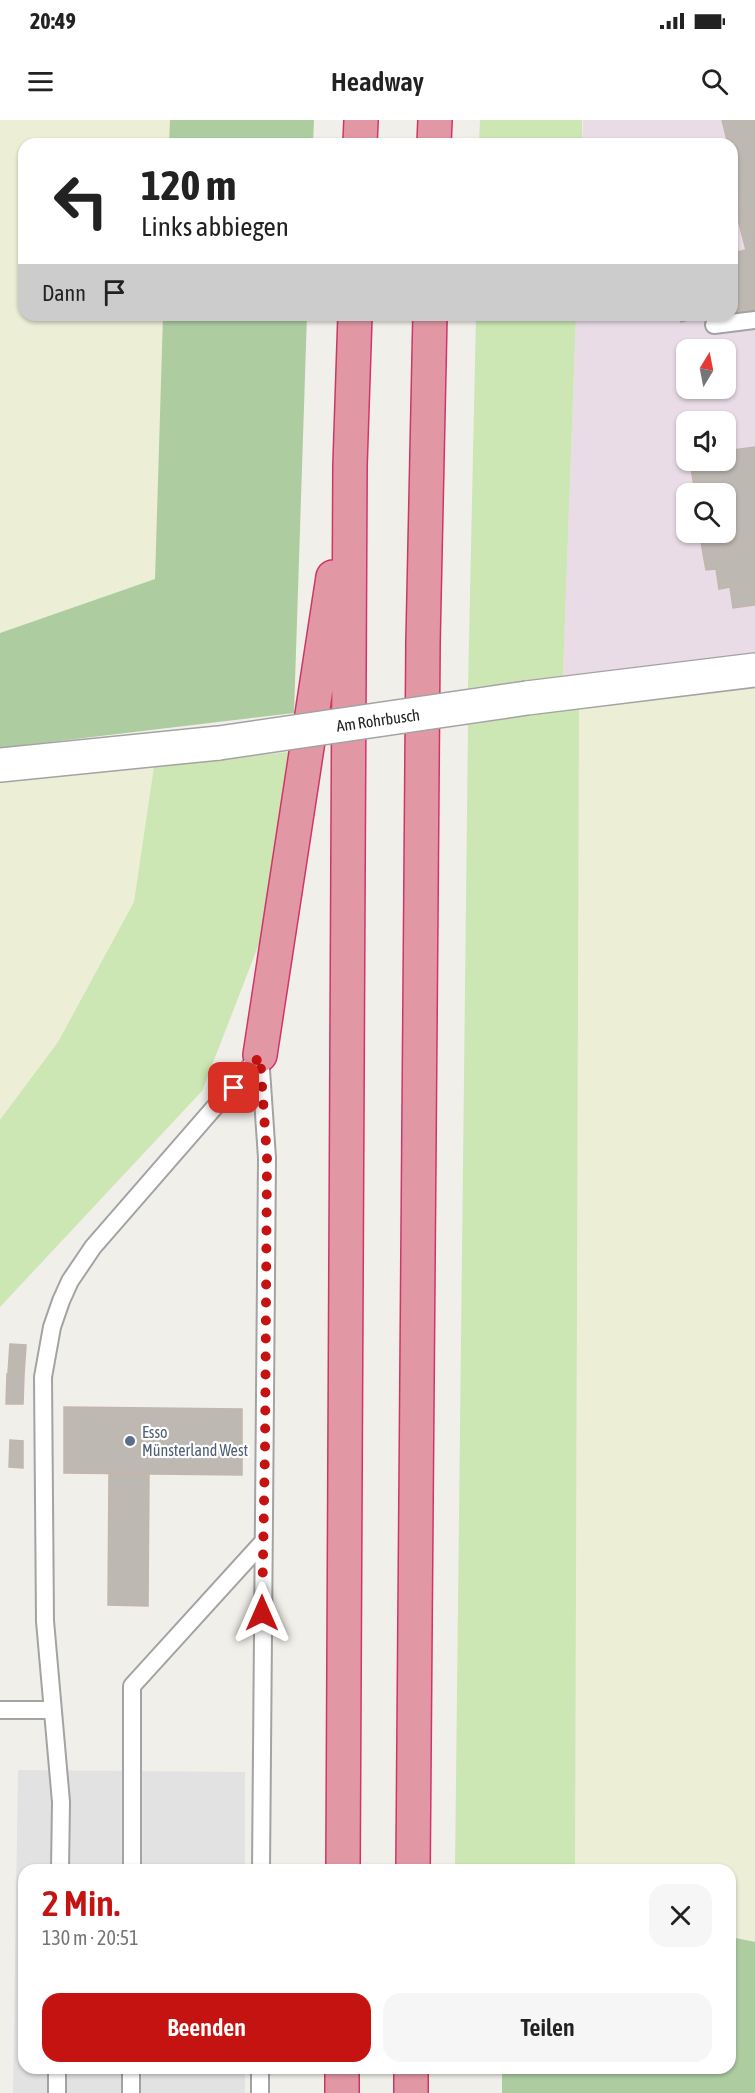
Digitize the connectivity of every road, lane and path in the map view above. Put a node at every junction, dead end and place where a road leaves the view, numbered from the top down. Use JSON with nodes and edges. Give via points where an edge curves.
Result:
{"nodes":[{"id":1,"x":361,"y":120,"type":"edge"},
{"id":2,"x":435,"y":120,"type":"edge"},
{"id":3,"x":360,"y":138,"type":"edge"},
{"id":4,"x":434,"y":138,"type":"edge"},
{"id":5,"x":755,"y":320,"type":"edge"},
{"id":6,"x":355,"y":321,"type":"edge"},
{"id":7,"x":430,"y":321,"type":"edge"},
{"id":8,"x":714,"y":325,"type":"dead end"},
{"id":9,"x":350,"y":465,"type":"junction"},
{"id":10,"x":755,"y":670,"type":"edge"},
{"id":11,"x":0,"y":765,"type":"edge"},
{"id":12,"x":260,"y":1056,"type":"junction"},
{"id":13,"x":262,"y":1543,"type":"junction"},
{"id":14,"x":0,"y":1710,"type":"edge"},
{"id":15,"x":51,"y":1710,"type":"junction"},
{"id":16,"x":60,"y":1864,"type":"edge"},
{"id":17,"x":132,"y":1864,"type":"edge"},
{"id":18,"x":261,"y":1864,"type":"edge"},
{"id":19,"x":343,"y":1864,"type":"edge"},
{"id":20,"x":413,"y":1864,"type":"edge"},
{"id":21,"x":57,"y":2074,"type":"edge"},
{"id":22,"x":131,"y":2074,"type":"edge"},
{"id":23,"x":260,"y":2074,"type":"edge"},
{"id":24,"x":342,"y":2074,"type":"edge"},
{"id":25,"x":411,"y":2074,"type":"edge"},
{"id":26,"x":57,"y":2093,"type":"edge"},
{"id":27,"x":131,"y":2093,"type":"edge"},
{"id":28,"x":260,"y":2093,"type":"edge"},
{"id":29,"x":342,"y":2093,"type":"edge"},
{"id":30,"x":411,"y":2093,"type":"edge"}],
"edges":[{"from":1,"to":3,"type":"highway"},
{"from":2,"to":4,"type":"highway"},
{"from":5,"to":8,"type":"lane"},
{"from":6,"to":9,"type":"highway"},
{"from":7,"to":20,"type":"highway","via":[[423,655]]},
{"from":9,"to":12,"type":"highway"},
{"from":9,"to":19,"type":"highway"},
{"from":10,"to":11,"type":"street","name":"Am Rohrbusch","bridge":true,"via":[[527,698],[219,743]]},
{"from":12,"to":13,"type":"lane","via":[[267,1158]]},
{"from":12,"to":15,"type":"lane","via":[[93,1247],[70,1281],[52,1327],[43,1377],[45,1621]]},
{"from":13,"to":17,"type":"lane","via":[[132,1686]]},
{"from":13,"to":18,"type":"lane"},
{"from":14,"to":15,"type":"lane"},
{"from":15,"to":16,"type":"lane","via":[[61,1802]]},
{"from":21,"to":26,"type":"lane"},
{"from":22,"to":27,"type":"lane"},
{"from":23,"to":28,"type":"lane"},
{"from":24,"to":29,"type":"highway"},
{"from":25,"to":30,"type":"highway"}]}
